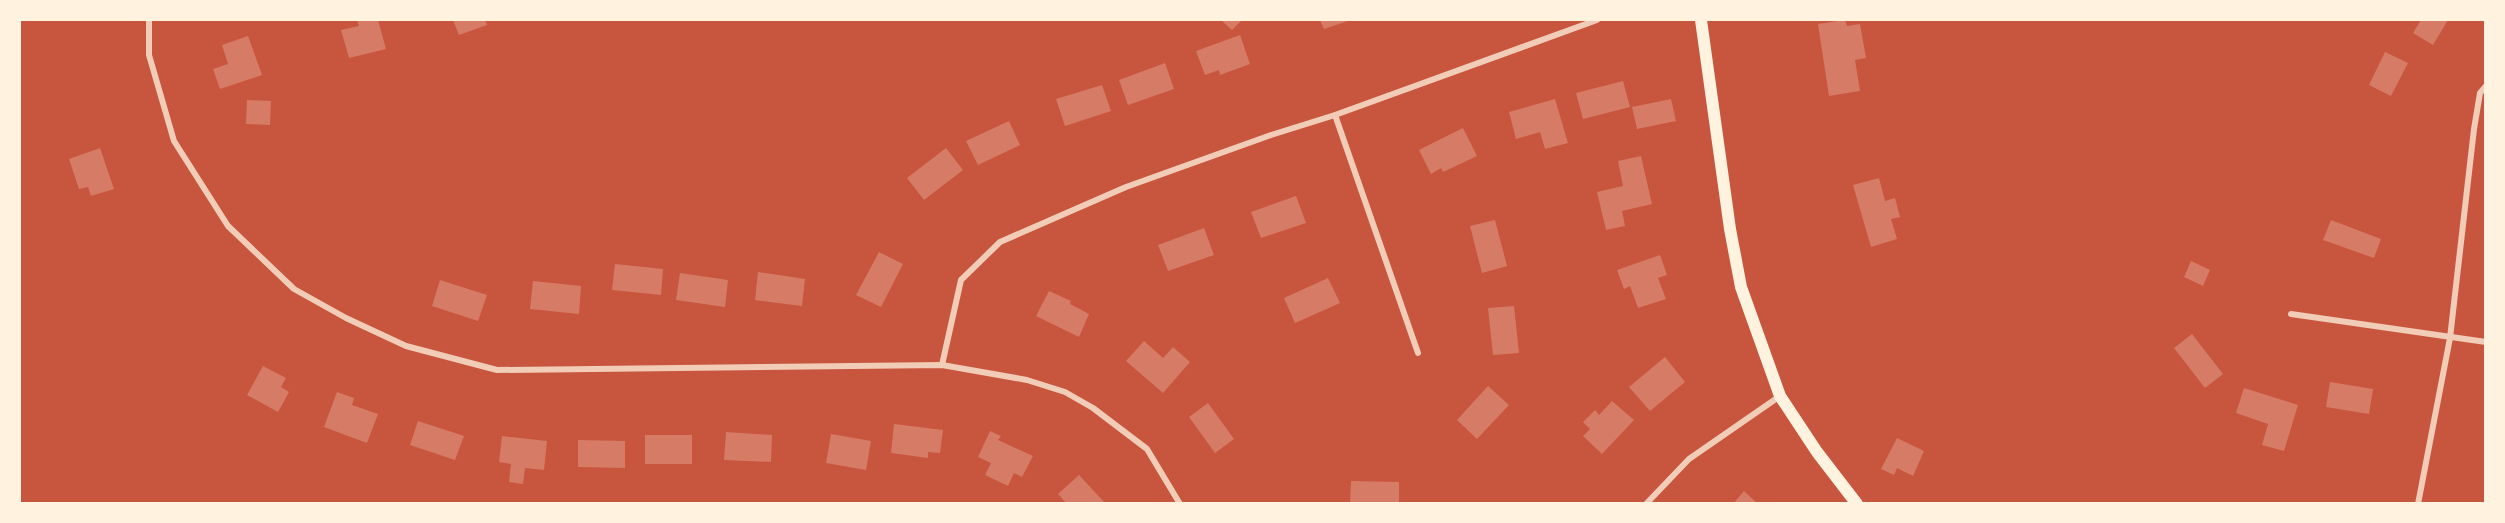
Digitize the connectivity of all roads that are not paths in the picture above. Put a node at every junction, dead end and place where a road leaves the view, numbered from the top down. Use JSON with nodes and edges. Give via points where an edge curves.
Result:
{"nodes":[{"id":1,"x":149,"y":20,"type":"edge"},
{"id":2,"x":1597,"y":20,"type":"edge"},
{"id":3,"x":1701,"y":20,"type":"edge"},
{"id":4,"x":2486,"y":86,"type":"edge"},
{"id":5,"x":1335,"y":115,"type":"junction"},
{"id":6,"x":2291,"y":314,"type":"dead end"},
{"id":7,"x":2450,"y":338,"type":"junction"},
{"id":8,"x":2486,"y":342,"type":"edge"},
{"id":9,"x":1418,"y":353,"type":"dead end"},
{"id":10,"x":942,"y":365,"type":"junction"},
{"id":11,"x":1780,"y":396,"type":"junction"},
{"id":12,"x":1180,"y":504,"type":"edge"},
{"id":13,"x":1646,"y":504,"type":"edge"},
{"id":14,"x":1857,"y":504,"type":"edge"},
{"id":15,"x":2418,"y":504,"type":"edge"}],
"edges":[{"from":1,"to":10,"type":"street","via":[[149,55],[174,141],[228,226],[294,290],[405,346],[497,370]]},
{"from":2,"to":5,"type":"street"},
{"from":3,"to":11,"type":"main road","via":[[1741,287]]},
{"from":4,"to":7,"type":"street","via":[[2480,93],[2474,129]]},
{"from":5,"to":9,"type":"street"},
{"from":5,"to":10,"type":"street","via":[[1126,188],[1000,242],[961,280]]},
{"from":6,"to":7,"type":"street"},
{"from":7,"to":8,"type":"street"},
{"from":7,"to":15,"type":"street"},
{"from":10,"to":12,"type":"street","via":[[1027,380],[1065,392],[1093,408],[1147,449]]},
{"from":11,"to":13,"type":"street","via":[[1689,459]]},
{"from":11,"to":14,"type":"main road"}]}
